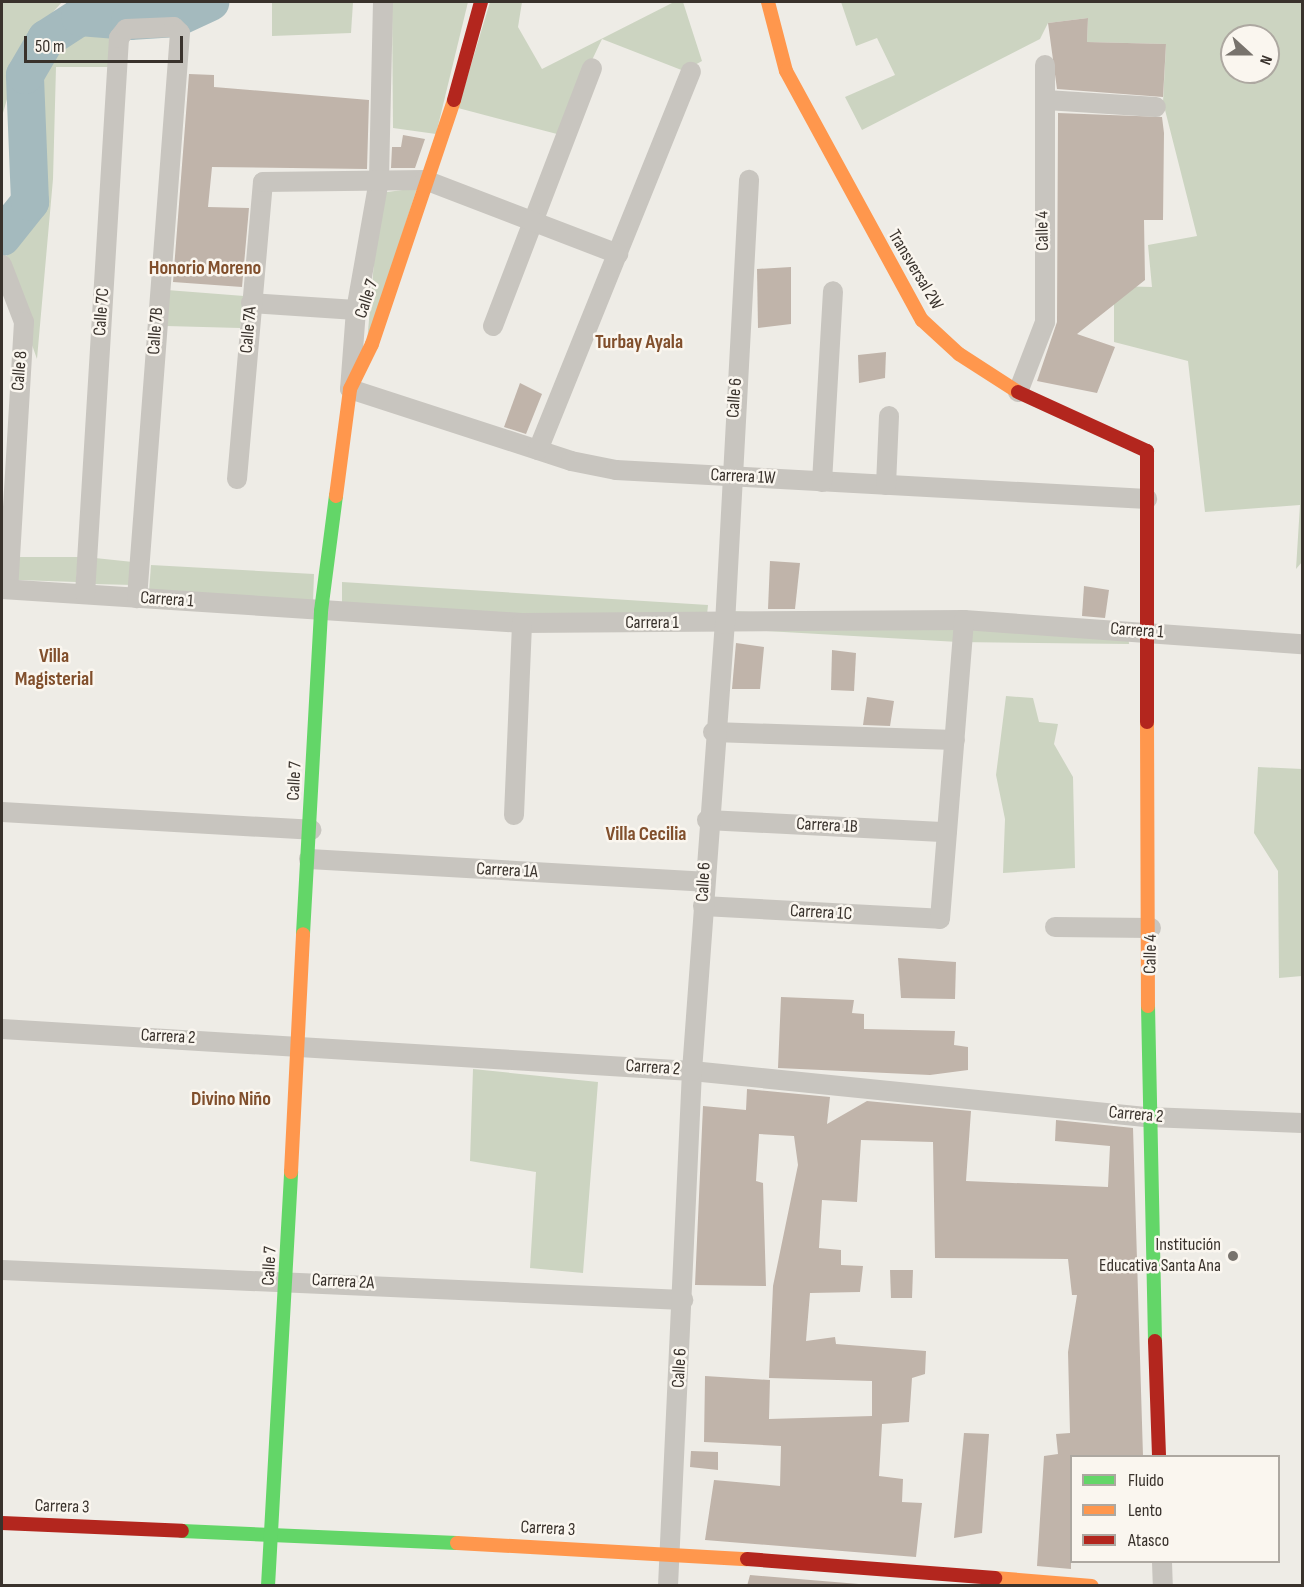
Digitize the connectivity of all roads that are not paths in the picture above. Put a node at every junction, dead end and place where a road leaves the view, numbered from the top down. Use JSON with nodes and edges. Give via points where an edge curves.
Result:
{"nodes":[{"id":1,"x":383,"y":2,"type":"edge"},
{"id":2,"x":481,"y":2,"type":"edge"},
{"id":3,"x":768,"y":2,"type":"edge"},
{"id":4,"x":179,"y":28,"type":"joint"},
{"id":5,"x":1045,"y":65,"type":"dead end"},
{"id":6,"x":592,"y":68,"type":"dead end"},
{"id":7,"x":691,"y":72,"type":"dead end"},
{"id":8,"x":1046,"y":100,"type":"junction"},
{"id":9,"x":1156,"y":107,"type":"dead end"},
{"id":10,"x":379,"y":180,"type":"junction"},
{"id":11,"x":425,"y":180,"type":"junction"},
{"id":12,"x":749,"y":180,"type":"dead end"},
{"id":13,"x":532,"y":221,"type":"junction"},
{"id":14,"x":618,"y":254,"type":"junction"},
{"id":15,"x":2,"y":265,"type":"edge"},
{"id":16,"x":833,"y":291,"type":"dead end"},
{"id":17,"x":251,"y":303,"type":"junction"},
{"id":18,"x":356,"y":310,"type":"junction"},
{"id":19,"x":493,"y":326,"type":"dead end"},
{"id":20,"x":351,"y":389,"type":"junction"},
{"id":21,"x":1018,"y":392,"type":"junction"},
{"id":22,"x":889,"y":416,"type":"dead end"},
{"id":23,"x":538,"y":450,"type":"junction"},
{"id":24,"x":1147,"y":452,"type":"joint"},
{"id":25,"x":730,"y":477,"type":"junction"},
{"id":26,"x":237,"y":479,"type":"dead end"},
{"id":27,"x":822,"y":482,"type":"junction"},
{"id":28,"x":886,"y":485,"type":"junction"},
{"id":29,"x":1147,"y":499,"type":"junction"},
{"id":30,"x":5,"y":589,"type":"edge"},
{"id":31,"x":85,"y":594,"type":"junction"},
{"id":32,"x":136,"y":598,"type":"junction"},
{"id":33,"x":321,"y":611,"type":"junction"},
{"id":34,"x":964,"y":620,"type":"junction"},
{"id":35,"x":522,"y":623,"type":"junction"},
{"id":36,"x":725,"y":624,"type":"junction"},
{"id":37,"x":1149,"y":632,"type":"junction"},
{"id":38,"x":1302,"y":644,"type":"edge"},
{"id":39,"x":713,"y":732,"type":"junction"},
{"id":40,"x":955,"y":740,"type":"junction"},
{"id":41,"x":2,"y":812,"type":"edge"},
{"id":42,"x":514,"y":815,"type":"dead end"},
{"id":43,"x":707,"y":820,"type":"junction"},
{"id":44,"x":311,"y":830,"type":"junction"},
{"id":45,"x":947,"y":832,"type":"junction"},
{"id":46,"x":309,"y":860,"type":"junction"},
{"id":47,"x":704,"y":882,"type":"junction"},
{"id":48,"x":703,"y":906,"type":"junction"},
{"id":49,"x":1055,"y":927,"type":"dead end"},
{"id":50,"x":1151,"y":928,"type":"junction"},
{"id":51,"x":2,"y":1029,"type":"edge"},
{"id":52,"x":300,"y":1044,"type":"junction"},
{"id":53,"x":692,"y":1071,"type":"junction"},
{"id":54,"x":1148,"y":1117,"type":"junction"},
{"id":55,"x":1302,"y":1123,"type":"edge"},
{"id":56,"x":2,"y":1270,"type":"edge"},
{"id":57,"x":288,"y":1279,"type":"junction"},
{"id":58,"x":683,"y":1300,"type":"junction"},
{"id":59,"x":1159,"y":1455,"type":"edge"},
{"id":60,"x":2,"y":1523,"type":"edge"},
{"id":61,"x":272,"y":1533,"type":"junction"},
{"id":62,"x":669,"y":1554,"type":"junction"},
{"id":63,"x":1162,"y":1563,"type":"edge"},
{"id":64,"x":268,"y":1586,"type":"edge"},
{"id":65,"x":668,"y":1586,"type":"edge"},
{"id":66,"x":1092,"y":1586,"type":"edge"},
{"id":67,"x":1162,"y":1586,"type":"edge"}],
"edges":[{"from":1,"to":10,"type":"street"},
{"from":2,"to":11,"type":"street","name":"Calle 7"},
{"from":3,"to":21,"type":"street","name":"Transversal 2W","via":[[786,72],[922,320],[959,354]]},
{"from":4,"to":31,"type":"street","name":"Calle 7C","via":[[122,31]]},
{"from":4,"to":32,"type":"street","name":"Calle 7B"},
{"from":5,"to":8,"type":"street","name":"Calle 4"},
{"from":6,"to":13,"type":"street"},
{"from":7,"to":14,"type":"street"},
{"from":8,"to":9,"type":"street"},
{"from":8,"to":21,"type":"street","name":"Calle 4","via":[[1045,322]]},
{"from":10,"to":11,"type":"street"},
{"from":10,"to":17,"type":"street","name":"Calle 7A","via":[[263,182]]},
{"from":10,"to":18,"type":"street"},
{"from":11,"to":13,"type":"street"},
{"from":11,"to":20,"type":"street","name":"Calle 7","via":[[372,344]]},
{"from":12,"to":25,"type":"street","name":"Calle 6"},
{"from":13,"to":14,"type":"street"},
{"from":13,"to":19,"type":"street"},
{"from":14,"to":23,"type":"street"},
{"from":15,"to":30,"type":"street","name":"Calle 8","via":[[24,322]]},
{"from":16,"to":27,"type":"street"},
{"from":17,"to":18,"type":"street"},
{"from":17,"to":26,"type":"street","name":"Calle 7A"},
{"from":18,"to":20,"type":"street"},
{"from":20,"to":23,"type":"street","name":"Carrera 1W"},
{"from":20,"to":33,"type":"street","name":"Calle 7"},
{"from":21,"to":24,"type":"street","name":"Transversal 2W"},
{"from":22,"to":28,"type":"street"},
{"from":23,"to":25,"type":"street","name":"Carrera 1W","via":[[616,470]]},
{"from":24,"to":29,"type":"street","name":"Calle 4"},
{"from":25,"to":27,"type":"street","name":"Carrera 1W"},
{"from":25,"to":36,"type":"street","name":"Calle 6"},
{"from":27,"to":28,"type":"street","name":"Carrera 1W"},
{"from":28,"to":29,"type":"street","name":"Carrera 1W"},
{"from":29,"to":37,"type":"street","name":"Calle 4"},
{"from":30,"to":31,"type":"street","name":"Carrera 1"},
{"from":31,"to":32,"type":"street","name":"Carrera 1"},
{"from":32,"to":33,"type":"street","name":"Carrera 1"},
{"from":33,"to":35,"type":"street","name":"Carrera 1"},
{"from":33,"to":44,"type":"street","name":"Calle 7"},
{"from":34,"to":36,"type":"street","name":"Carrera 1"},
{"from":34,"to":37,"type":"street","name":"Carrera 1"},
{"from":34,"to":40,"type":"street"},
{"from":35,"to":36,"type":"street","name":"Carrera 1"},
{"from":35,"to":42,"type":"street"},
{"from":36,"to":39,"type":"street","name":"Calle 6"},
{"from":37,"to":38,"type":"street","name":"Carrera 1"},
{"from":37,"to":50,"type":"street","name":"Calle 4"},
{"from":39,"to":40,"type":"street"},
{"from":39,"to":43,"type":"street","name":"Calle 6"},
{"from":40,"to":45,"type":"street"},
{"from":41,"to":44,"type":"street"},
{"from":43,"to":45,"type":"street","name":"Carrera 1B"},
{"from":43,"to":47,"type":"street","name":"Calle 6"},
{"from":44,"to":46,"type":"street","name":"Calle 7"},
{"from":45,"to":48,"type":"street","name":"Carrera 1C","via":[[940,919]]},
{"from":46,"to":47,"type":"street","name":"Carrera 1A"},
{"from":46,"to":52,"type":"street","name":"Calle 7"},
{"from":47,"to":48,"type":"street","name":"Calle 6"},
{"from":48,"to":53,"type":"street","name":"Calle 6"},
{"from":49,"to":50,"type":"street"},
{"from":50,"to":54,"type":"street","name":"Calle 4"},
{"from":51,"to":52,"type":"street","name":"Carrera 2"},
{"from":52,"to":53,"type":"street","name":"Carrera 2"},
{"from":52,"to":57,"type":"street","name":"Calle 7"},
{"from":53,"to":54,"type":"street","name":"Carrera 2"},
{"from":53,"to":58,"type":"street","name":"Calle 6"},
{"from":54,"to":55,"type":"street","name":"Carrera 2"},
{"from":54,"to":59,"type":"street","name":"Calle 4"},
{"from":56,"to":57,"type":"street","name":"Carrera 2A"},
{"from":57,"to":58,"type":"street","name":"Carrera 2A"},
{"from":57,"to":61,"type":"street","name":"Calle 7"},
{"from":58,"to":62,"type":"street","name":"Calle 6"},
{"from":60,"to":61,"type":"street","name":"Carrera 3"},
{"from":61,"to":62,"type":"street","name":"Carrera 3"},
{"from":61,"to":64,"type":"street","name":"Calle 7"},
{"from":62,"to":65,"type":"street","name":"Calle 6"},
{"from":62,"to":66,"type":"street","name":"Carrera 3"},
{"from":63,"to":67,"type":"street"}]}
